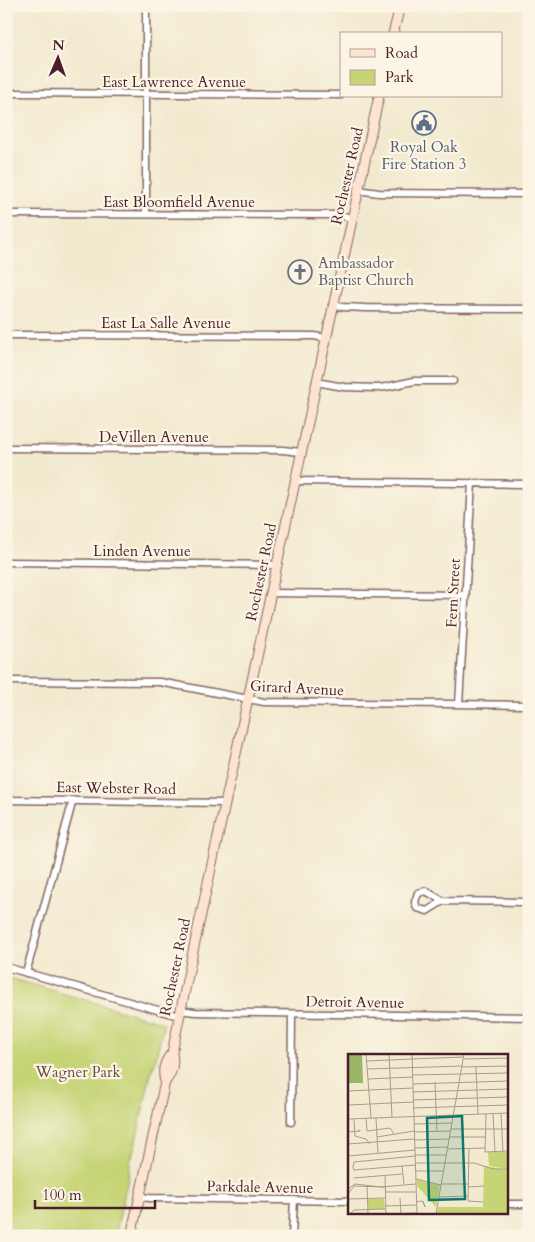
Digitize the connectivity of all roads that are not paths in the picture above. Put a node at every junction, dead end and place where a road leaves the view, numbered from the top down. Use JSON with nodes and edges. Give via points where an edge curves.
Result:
{"nodes":[{"id":1,"x":146,"y":6,"type":"edge"},
{"id":2,"x":400,"y":6,"type":"edge"},
{"id":3,"x":394,"y":32,"type":"edge"},
{"id":4,"x":6,"y":94,"type":"edge"},
{"id":5,"x":146,"y":94,"type":"junction"},
{"id":6,"x":340,"y":95,"type":"edge"},
{"id":7,"x":379,"y":98,"type":"edge"},
{"id":8,"x":357,"y":190,"type":"junction"},
{"id":9,"x":529,"y":194,"type":"edge"},
{"id":10,"x":6,"y":214,"type":"edge"},
{"id":11,"x":146,"y":214,"type":"junction"},
{"id":12,"x":351,"y":218,"type":"junction"},
{"id":13,"x":332,"y":305,"type":"junction"},
{"id":14,"x":529,"y":309,"type":"edge"},
{"id":15,"x":6,"y":334,"type":"edge"},
{"id":16,"x":326,"y":338,"type":"junction"},
{"id":17,"x":453,"y":381,"type":"dead end"},
{"id":18,"x":316,"y":382,"type":"junction"},
{"id":19,"x":6,"y":448,"type":"edge"},
{"id":20,"x":301,"y":452,"type":"junction"},
{"id":21,"x":295,"y":481,"type":"junction"},
{"id":22,"x":472,"y":483,"type":"junction"},
{"id":23,"x":529,"y":484,"type":"edge"},
{"id":24,"x":6,"y":562,"type":"edge"},
{"id":25,"x":277,"y":565,"type":"junction"},
{"id":26,"x":270,"y":593,"type":"junction"},
{"id":27,"x":466,"y":595,"type":"junction"},
{"id":28,"x":6,"y":681,"type":"edge"},
{"id":29,"x":248,"y":699,"type":"junction"},
{"id":30,"x":459,"y":704,"type":"junction"},
{"id":31,"x":529,"y":705,"type":"edge"},
{"id":32,"x":6,"y":800,"type":"edge"},
{"id":33,"x":73,"y":800,"type":"junction"},
{"id":34,"x":225,"y":803,"type":"junction"},
{"id":35,"x":443,"y":901,"type":"dead end"},
{"id":36,"x":529,"y":902,"type":"edge"},
{"id":37,"x":6,"y":967,"type":"edge"},
{"id":38,"x":26,"y":973,"type":"junction"},
{"id":39,"x":179,"y":1013,"type":"junction"},
{"id":40,"x":292,"y":1014,"type":"junction"},
{"id":41,"x":529,"y":1017,"type":"edge"},
{"id":42,"x":291,"y":1122,"type":"dead end"},
{"id":43,"x":140,"y":1196,"type":"junction"},
{"id":44,"x":294,"y":1200,"type":"junction"},
{"id":45,"x":348,"y":1201,"type":"edge"},
{"id":46,"x":508,"y":1204,"type":"edge"},
{"id":47,"x":529,"y":1204,"type":"edge"},
{"id":48,"x":131,"y":1236,"type":"edge"},
{"id":49,"x":292,"y":1236,"type":"edge"}],
"edges":[{"from":1,"to":5,"type":"street"},
{"from":2,"to":3,"type":"main road"},
{"from":4,"to":5,"type":"street","name":"East Lawrence Avenue"},
{"from":5,"to":6,"type":"street","name":"East Lawrence Avenue"},
{"from":5,"to":11,"type":"street"},
{"from":7,"to":8,"type":"main road","name":"Rochester Road"},
{"from":8,"to":9,"type":"street"},
{"from":8,"to":12,"type":"main road","name":"Rochester Road"},
{"from":10,"to":11,"type":"street","name":"East Bloomfield Avenue"},
{"from":11,"to":12,"type":"street","name":"East Bloomfield Avenue","via":[[340,215]]},
{"from":12,"to":13,"type":"main road","name":"Rochester Road"},
{"from":13,"to":14,"type":"street"},
{"from":13,"to":16,"type":"main road","name":"Rochester Road"},
{"from":15,"to":16,"type":"street","name":"East La Salle Avenue"},
{"from":16,"to":18,"type":"main road","name":"Rochester Road"},
{"from":17,"to":18,"type":"street","via":[[414,381],[377,388]]},
{"from":18,"to":20,"type":"main road","name":"Rochester Road"},
{"from":19,"to":20,"type":"street","name":"DeVillen Avenue"},
{"from":20,"to":21,"type":"main road","name":"Rochester Road"},
{"from":21,"to":22,"type":"street"},
{"from":21,"to":25,"type":"main road","name":"Rochester Road"},
{"from":22,"to":23,"type":"street"},
{"from":22,"to":27,"type":"street","name":"Fern Street"},
{"from":24,"to":25,"type":"street","name":"Linden Avenue"},
{"from":25,"to":26,"type":"main road","name":"Rochester Road"},
{"from":26,"to":27,"type":"street"},
{"from":26,"to":29,"type":"main road","name":"Rochester Road"},
{"from":27,"to":30,"type":"street","name":"Fern Street"},
{"from":28,"to":29,"type":"street","name":"Girard Avenue","via":[[160,682]]},
{"from":29,"to":30,"type":"street","name":"Girard Avenue","via":[[264,702]]},
{"from":29,"to":34,"type":"main road","name":"Rochester Road"},
{"from":30,"to":31,"type":"street","name":"Girard Avenue"},
{"from":32,"to":33,"type":"street","name":"East Webster Road"},
{"from":33,"to":34,"type":"street","name":"East Webster Road"},
{"from":33,"to":38,"type":"street"},
{"from":34,"to":39,"type":"main road","name":"Rochester Road"},
{"from":35,"to":36,"type":"street"},
{"from":37,"to":38,"type":"street","name":"Detroit Avenue"},
{"from":38,"to":39,"type":"street","name":"Detroit Avenue"},
{"from":39,"to":40,"type":"street","name":"Detroit Avenue"},
{"from":39,"to":43,"type":"main road","name":"Rochester Road","via":[[172,1053],[166,1060],[163,1073],[165,1082]]},
{"from":40,"to":41,"type":"street","name":"Detroit Avenue"},
{"from":40,"to":42,"type":"street"},
{"from":43,"to":44,"type":"street","name":"Parkdale Avenue"},
{"from":43,"to":48,"type":"main road","name":"Rochester Road"},
{"from":44,"to":45,"type":"street","name":"Parkdale Avenue"},
{"from":44,"to":49,"type":"street"},
{"from":46,"to":47,"type":"street"}]}
